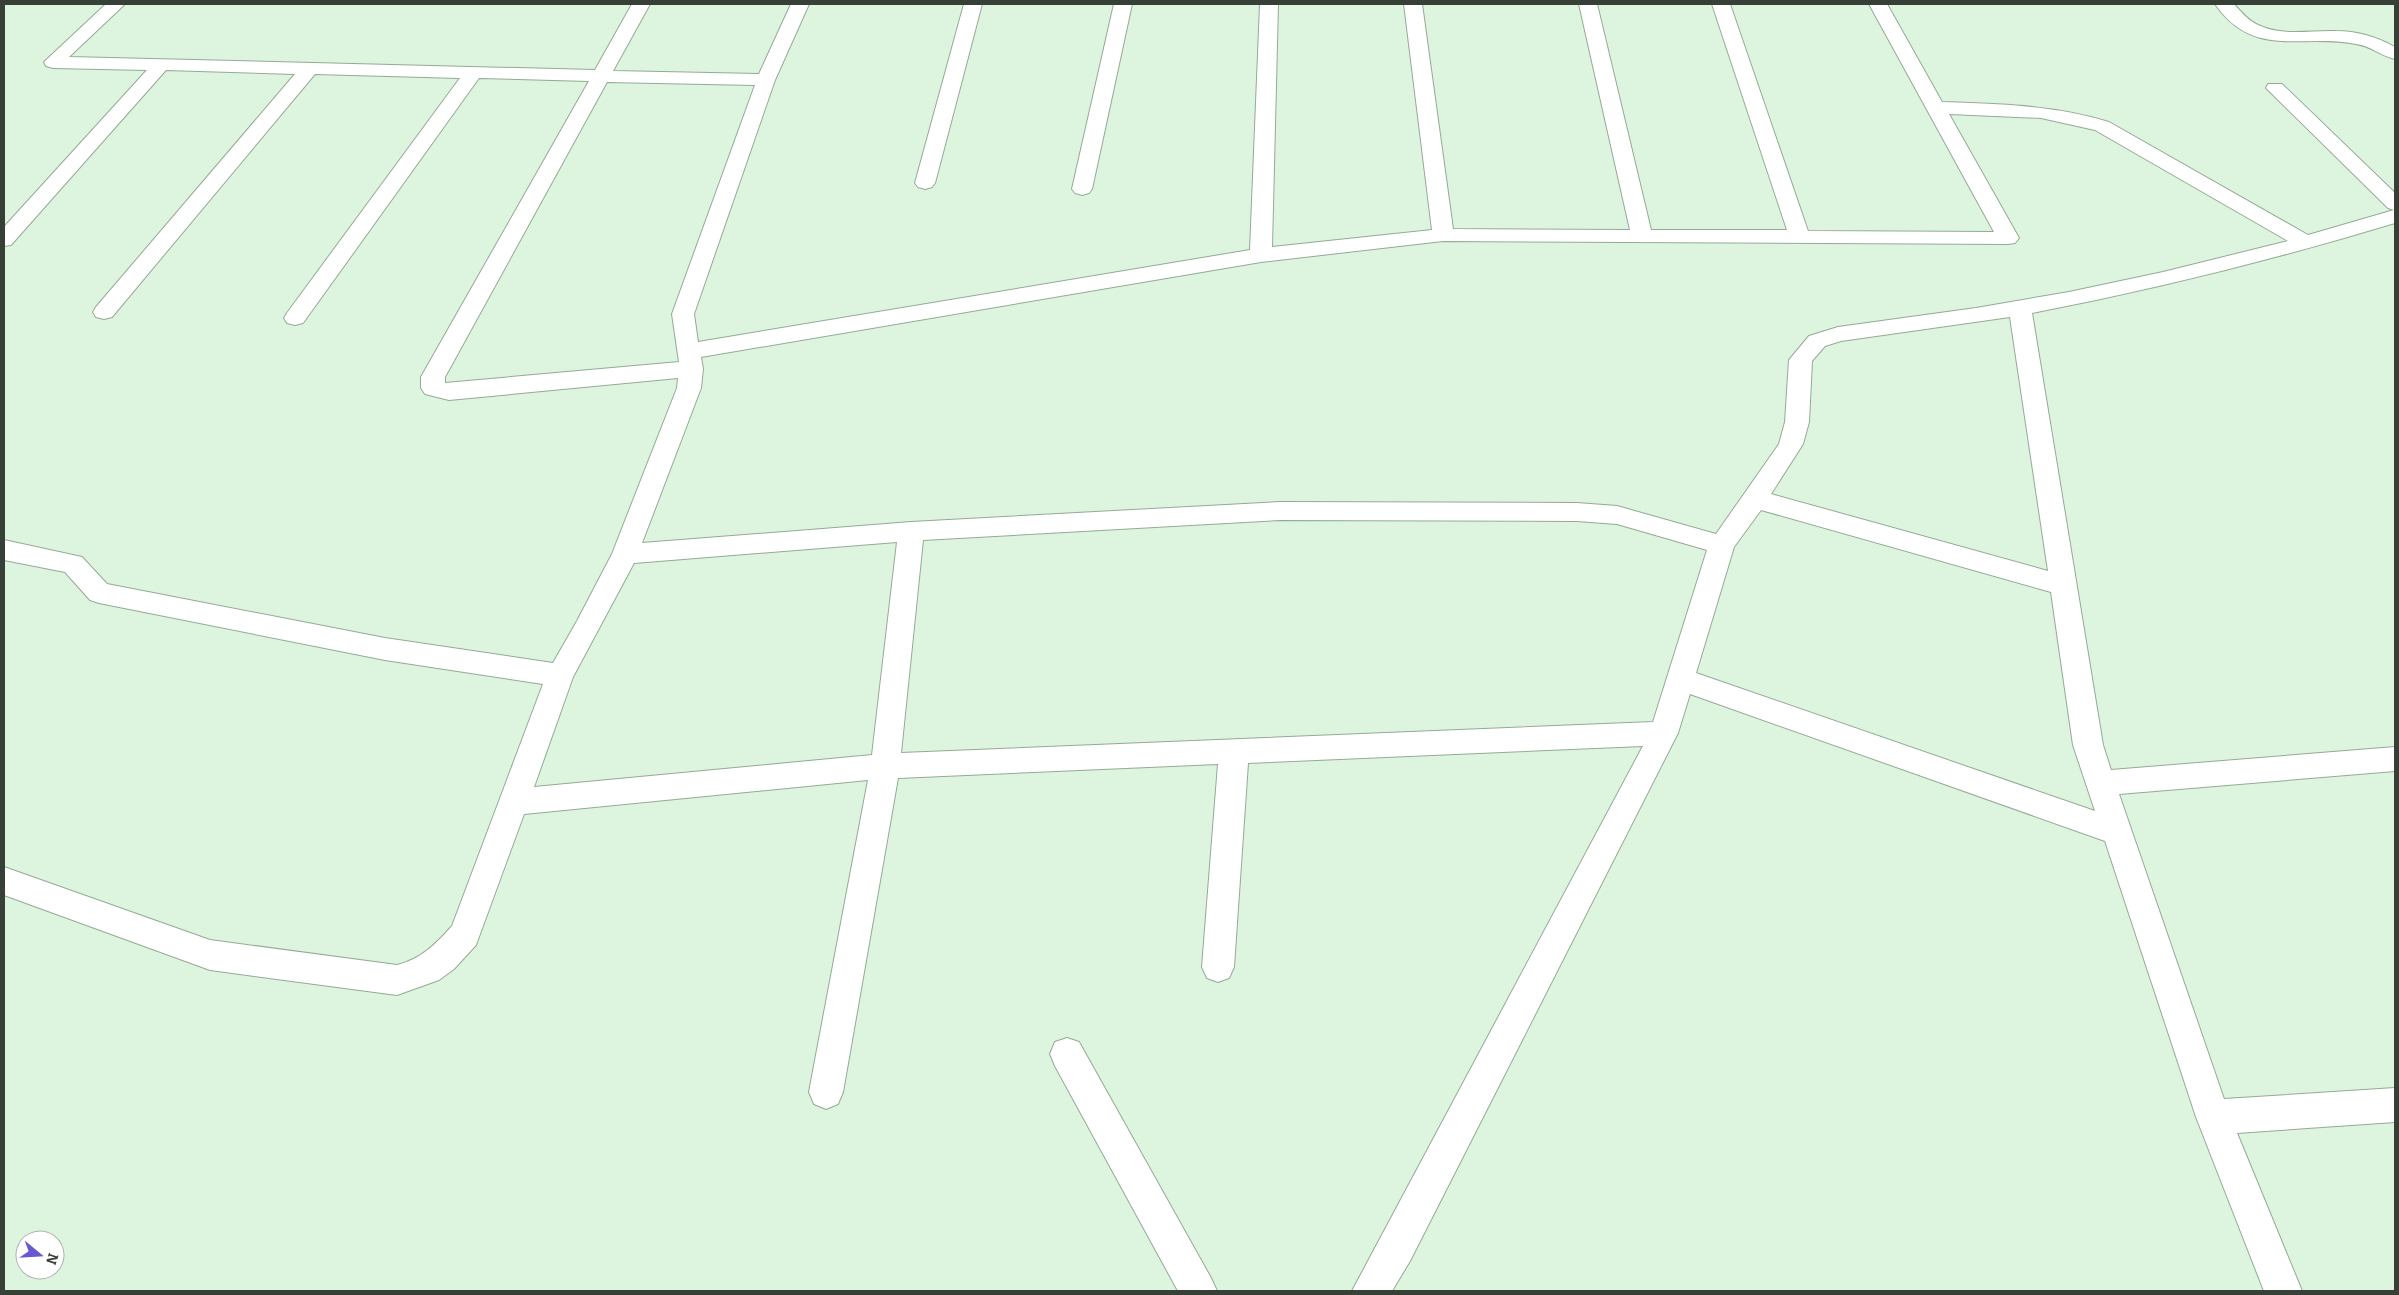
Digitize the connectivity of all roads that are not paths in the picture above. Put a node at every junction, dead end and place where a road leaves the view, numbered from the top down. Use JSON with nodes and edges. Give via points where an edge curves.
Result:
{"nodes":[{"id":1,"x":116,"y":4,"type":"edge"},
{"id":2,"x":641,"y":4,"type":"edge"},
{"id":3,"x":800,"y":4,"type":"edge"},
{"id":4,"x":972,"y":4,"type":"edge"},
{"id":5,"x":1123,"y":4,"type":"edge"},
{"id":6,"x":1269,"y":4,"type":"edge"},
{"id":7,"x":1413,"y":4,"type":"edge"},
{"id":8,"x":1588,"y":4,"type":"edge"},
{"id":9,"x":1721,"y":4,"type":"edge"},
{"id":10,"x":1878,"y":4,"type":"edge"},
{"id":11,"x":2224,"y":4,"type":"edge"},
{"id":12,"x":2395,"y":32,"type":"edge"},
{"id":13,"x":2353,"y":36,"type":"junction"},
{"id":14,"x":2395,"y":54,"type":"edge"},
{"id":15,"x":161,"y":65,"type":"junction"},
{"id":16,"x":309,"y":69,"type":"junction"},
{"id":17,"x":473,"y":73,"type":"junction"},
{"id":18,"x":599,"y":76,"type":"junction"},
{"id":19,"x":766,"y":80,"type":"junction"},
{"id":20,"x":2275,"y":88,"type":"dead end"},
{"id":21,"x":1935,"y":108,"type":"junction"},
{"id":22,"x":925,"y":183,"type":"dead end"},
{"id":23,"x":1082,"y":189,"type":"dead end"},
{"id":24,"x":2395,"y":204,"type":"edge"},
{"id":25,"x":2395,"y":216,"type":"edge"},
{"id":26,"x":1443,"y":235,"type":"junction"},
{"id":27,"x":1642,"y":236,"type":"junction"},
{"id":28,"x":1800,"y":237,"type":"junction"},
{"id":29,"x":4,"y":240,"type":"edge"},
{"id":30,"x":2307,"y":243,"type":"junction"},
{"id":31,"x":1261,"y":255,"type":"junction"},
{"id":32,"x":2020,"y":308,"type":"junction"},
{"id":33,"x":104,"y":312,"type":"dead end"},
{"id":34,"x":295,"y":318,"type":"dead end"},
{"id":35,"x":690,"y":360,"type":"junction"},
{"id":36,"x":1754,"y":499,"type":"junction"},
{"id":37,"x":911,"y":531,"type":"junction"},
{"id":38,"x":1722,"y":545,"type":"junction"},
{"id":39,"x":4,"y":550,"type":"edge"},
{"id":40,"x":625,"y":554,"type":"junction"},
{"id":41,"x":2064,"y":585,"type":"junction"},
{"id":42,"x":560,"y":675,"type":"junction"},
{"id":43,"x":1681,"y":678,"type":"junction"},
{"id":44,"x":1664,"y":733,"type":"junction"},
{"id":45,"x":1234,"y":752,"type":"junction"},
{"id":46,"x":2395,"y":759,"type":"edge"},
{"id":47,"x":885,"y":766,"type":"junction"},
{"id":48,"x":2101,"y":783,"type":"junction"},
{"id":49,"x":514,"y":802,"type":"junction"},
{"id":50,"x":2117,"y":832,"type":"junction"},
{"id":51,"x":4,"y":881,"type":"edge"},
{"id":52,"x":1218,"y":967,"type":"dead end"},
{"id":53,"x":1067,"y":1054,"type":"dead end"},
{"id":54,"x":826,"y":1092,"type":"dead end"},
{"id":55,"x":2395,"y":1105,"type":"edge"},
{"id":56,"x":2213,"y":1118,"type":"junction"},
{"id":57,"x":1198,"y":1291,"type":"edge"},
{"id":58,"x":1371,"y":1291,"type":"edge"},
{"id":59,"x":2283,"y":1291,"type":"edge"}],
"edges":[{"from":1,"to":15,"type":"street","via":[[53,62]]},
{"from":2,"to":18,"type":"street"},
{"from":3,"to":19,"type":"street"},
{"from":4,"to":22,"type":"street"},
{"from":5,"to":23,"type":"street"},
{"from":6,"to":31,"type":"street"},
{"from":7,"to":26,"type":"street"},
{"from":8,"to":27,"type":"street"},
{"from":9,"to":28,"type":"street"},
{"from":10,"to":21,"type":"street"},
{"from":11,"to":13,"type":"street","via":[[2249,27],[2265,34],[2281,37]]},
{"from":12,"to":13,"type":"street"},
{"from":13,"to":14,"type":"street"},
{"from":15,"to":16,"type":"street"},
{"from":15,"to":29,"type":"street"},
{"from":16,"to":17,"type":"street"},
{"from":16,"to":33,"type":"street"},
{"from":17,"to":18,"type":"street"},
{"from":17,"to":34,"type":"street"},
{"from":18,"to":19,"type":"street"},
{"from":18,"to":35,"type":"street","via":[[433,377],[433,388],[449,392]]},
{"from":19,"to":35,"type":"street","via":[[683,314]]},
{"from":20,"to":24,"type":"street"},
{"from":21,"to":28,"type":"street","via":[[2008,238]]},
{"from":21,"to":30,"type":"street","via":[[2082,118],[2102,126]]},
{"from":25,"to":30,"type":"street"},
{"from":26,"to":27,"type":"street"},
{"from":26,"to":31,"type":"street"},
{"from":27,"to":28,"type":"street"},
{"from":30,"to":32,"type":"street"},
{"from":31,"to":35,"type":"street"},
{"from":32,"to":36,"type":"street","via":[[1838,334],[1817,341],[1801,360],[1797,422],[1791,444]]},
{"from":32,"to":41,"type":"street"},
{"from":35,"to":40,"type":"street","via":[[688,388]]},
{"from":36,"to":38,"type":"street"},
{"from":36,"to":41,"type":"street"},
{"from":37,"to":38,"type":"street","via":[[1280,511],[1577,512],[1625,517]]},
{"from":37,"to":40,"type":"street"},
{"from":37,"to":47,"type":"street"},
{"from":38,"to":43,"type":"street"},
{"from":39,"to":42,"type":"street","via":[[73,564],[99,593],[385,649]]},
{"from":40,"to":42,"type":"street"},
{"from":41,"to":48,"type":"street","via":[[2088,745]]},
{"from":42,"to":49,"type":"street"},
{"from":43,"to":44,"type":"street"},
{"from":43,"to":50,"type":"street"},
{"from":44,"to":45,"type":"street"},
{"from":44,"to":58,"type":"street","via":[[1402,1239]]},
{"from":45,"to":47,"type":"street"},
{"from":45,"to":52,"type":"street"},
{"from":46,"to":48,"type":"street"},
{"from":47,"to":49,"type":"street"},
{"from":47,"to":54,"type":"street"},
{"from":48,"to":50,"type":"street"},
{"from":49,"to":51,"type":"street","via":[[465,935],[444,958],[419,976],[397,980],[210,955]]},
{"from":50,"to":56,"type":"street"},
{"from":53,"to":57,"type":"street"},
{"from":55,"to":56,"type":"street"},
{"from":56,"to":59,"type":"street"}]}
